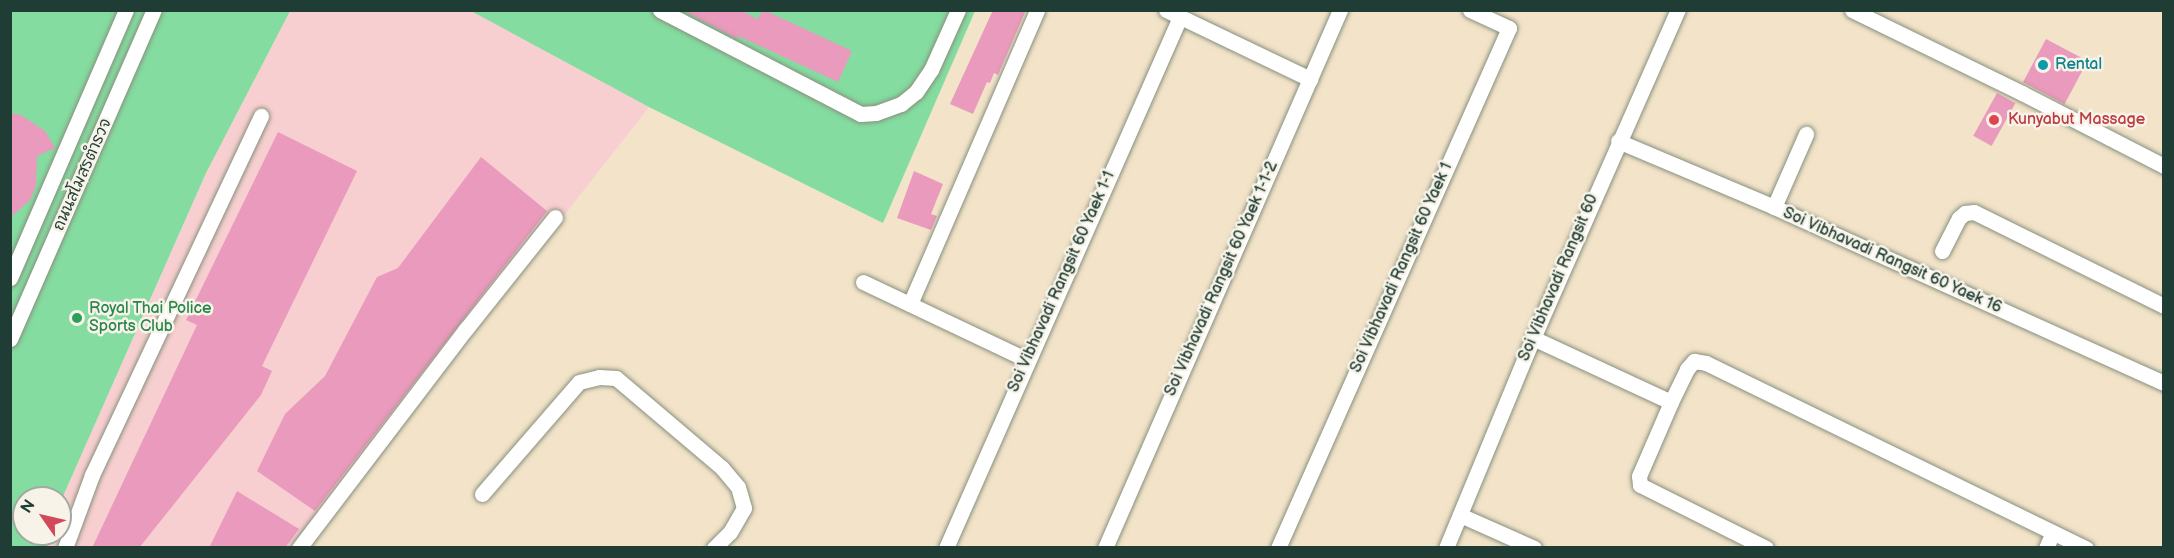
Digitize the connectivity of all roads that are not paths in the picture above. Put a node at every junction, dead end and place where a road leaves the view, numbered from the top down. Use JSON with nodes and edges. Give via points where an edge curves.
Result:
{"nodes":[{"id":1,"x":126,"y":10,"type":"edge"},
{"id":2,"x":154,"y":10,"type":"edge"},
{"id":3,"x":660,"y":10,"type":"edge"},
{"id":4,"x":958,"y":10,"type":"edge"},
{"id":5,"x":1037,"y":10,"type":"edge"},
{"id":6,"x":1340,"y":10,"type":"edge"},
{"id":7,"x":1470,"y":10,"type":"edge"},
{"id":8,"x":1678,"y":10,"type":"edge"},
{"id":9,"x":1852,"y":10,"type":"edge"},
{"id":10,"x":1173,"y":14,"type":"edge"},
{"id":11,"x":1310,"y":79,"type":"junction"},
{"id":12,"x":261,"y":116,"type":"dead end"},
{"id":13,"x":1806,"y":134,"type":"dead end"},
{"id":14,"x":1618,"y":141,"type":"junction"},
{"id":15,"x":2163,"y":166,"type":"edge"},
{"id":16,"x":1774,"y":207,"type":"junction"},
{"id":17,"x":555,"y":217,"type":"dead end"},
{"id":18,"x":17,"y":245,"type":"edge"},
{"id":19,"x":1942,"y":251,"type":"dead end"},
{"id":20,"x":10,"y":278,"type":"edge"},
{"id":21,"x":863,"y":282,"type":"dead end"},
{"id":22,"x":910,"y":304,"type":"junction"},
{"id":23,"x":2163,"y":306,"type":"edge"},
{"id":24,"x":1533,"y":338,"type":"junction"},
{"id":25,"x":10,"y":339,"type":"edge"},
{"id":26,"x":1026,"y":360,"type":"junction"},
{"id":27,"x":2163,"y":383,"type":"edge"},
{"id":28,"x":1671,"y":402,"type":"junction"},
{"id":29,"x":482,"y":494,"type":"dead end"},
{"id":30,"x":1460,"y":515,"type":"junction"},
{"id":31,"x":2053,"y":531,"type":"junction"},
{"id":32,"x":65,"y":548,"type":"edge"},
{"id":33,"x":299,"y":548,"type":"edge"},
{"id":34,"x":714,"y":548,"type":"edge"},
{"id":35,"x":946,"y":548,"type":"edge"},
{"id":36,"x":1105,"y":548,"type":"edge"},
{"id":37,"x":1278,"y":548,"type":"edge"},
{"id":38,"x":1446,"y":548,"type":"edge"},
{"id":39,"x":1534,"y":548,"type":"edge"},
{"id":40,"x":1766,"y":548,"type":"edge"},
{"id":41,"x":2046,"y":548,"type":"edge"},
{"id":42,"x":2086,"y":548,"type":"edge"}],
"edges":[{"from":1,"to":18,"type":"street","name":"ถนนสโมสรตำรวจ"},
{"from":2,"to":25,"type":"street","name":"ถนนสโมสรตำรวจ"},
{"from":3,"to":4,"type":"street","via":[[861,114],[901,104],[916,93]]},
{"from":5,"to":22,"type":"street"},
{"from":6,"to":11,"type":"street","name":"Soi Vibhavadi Rangsit 60 Yaek 1-1-2"},
{"from":7,"to":37,"type":"street","name":"Soi Vibhavadi Rangsit 60 Yaek 1","via":[[1509,28]]},
{"from":8,"to":14,"type":"street","name":"Soi Vibhavadi Rangsit 60"},
{"from":9,"to":15,"type":"street"},
{"from":10,"to":11,"type":"street"},
{"from":10,"to":26,"type":"street","name":"Soi Vibhavadi Rangsit 60 Yaek 1-1"},
{"from":11,"to":36,"type":"street","name":"Soi Vibhavadi Rangsit 60 Yaek 1-1-2"},
{"from":12,"to":32,"type":"street","via":[[92,475]]},
{"from":13,"to":16,"type":"street"},
{"from":14,"to":16,"type":"street","name":"Soi Vibhavadi Rangsit 60 Yaek 16"},
{"from":14,"to":24,"type":"street","name":"Soi Vibhavadi Rangsit 60"},
{"from":16,"to":27,"type":"street","name":"Soi Vibhavadi Rangsit 60 Yaek 16"},
{"from":17,"to":33,"type":"street"},
{"from":18,"to":20,"type":"street","name":"ถนนสโมสรตำรวจ"},
{"from":19,"to":23,"type":"street","via":[[1959,218],[1974,212]]},
{"from":21,"to":22,"type":"street"},
{"from":22,"to":26,"type":"street"},
{"from":24,"to":28,"type":"street"},
{"from":24,"to":30,"type":"street","name":"Soi Vibhavadi Rangsit 60"},
{"from":26,"to":35,"type":"street","name":"Soi Vibhavadi Rangsit 60 Yaek 1-1"},
{"from":28,"to":31,"type":"street","via":[[1686,369],[1694,361],[1706,363]]},
{"from":28,"to":40,"type":"street","via":[[1639,477],[1640,485]]},
{"from":29,"to":34,"type":"street","via":[[579,382],[599,376],[616,378],[722,468],[738,487],[744,508],[730,532]]},
{"from":30,"to":38,"type":"street","name":"Soi Vibhavadi Rangsit 60"},
{"from":30,"to":39,"type":"street"},
{"from":31,"to":41,"type":"street"},
{"from":31,"to":42,"type":"street"}]}
